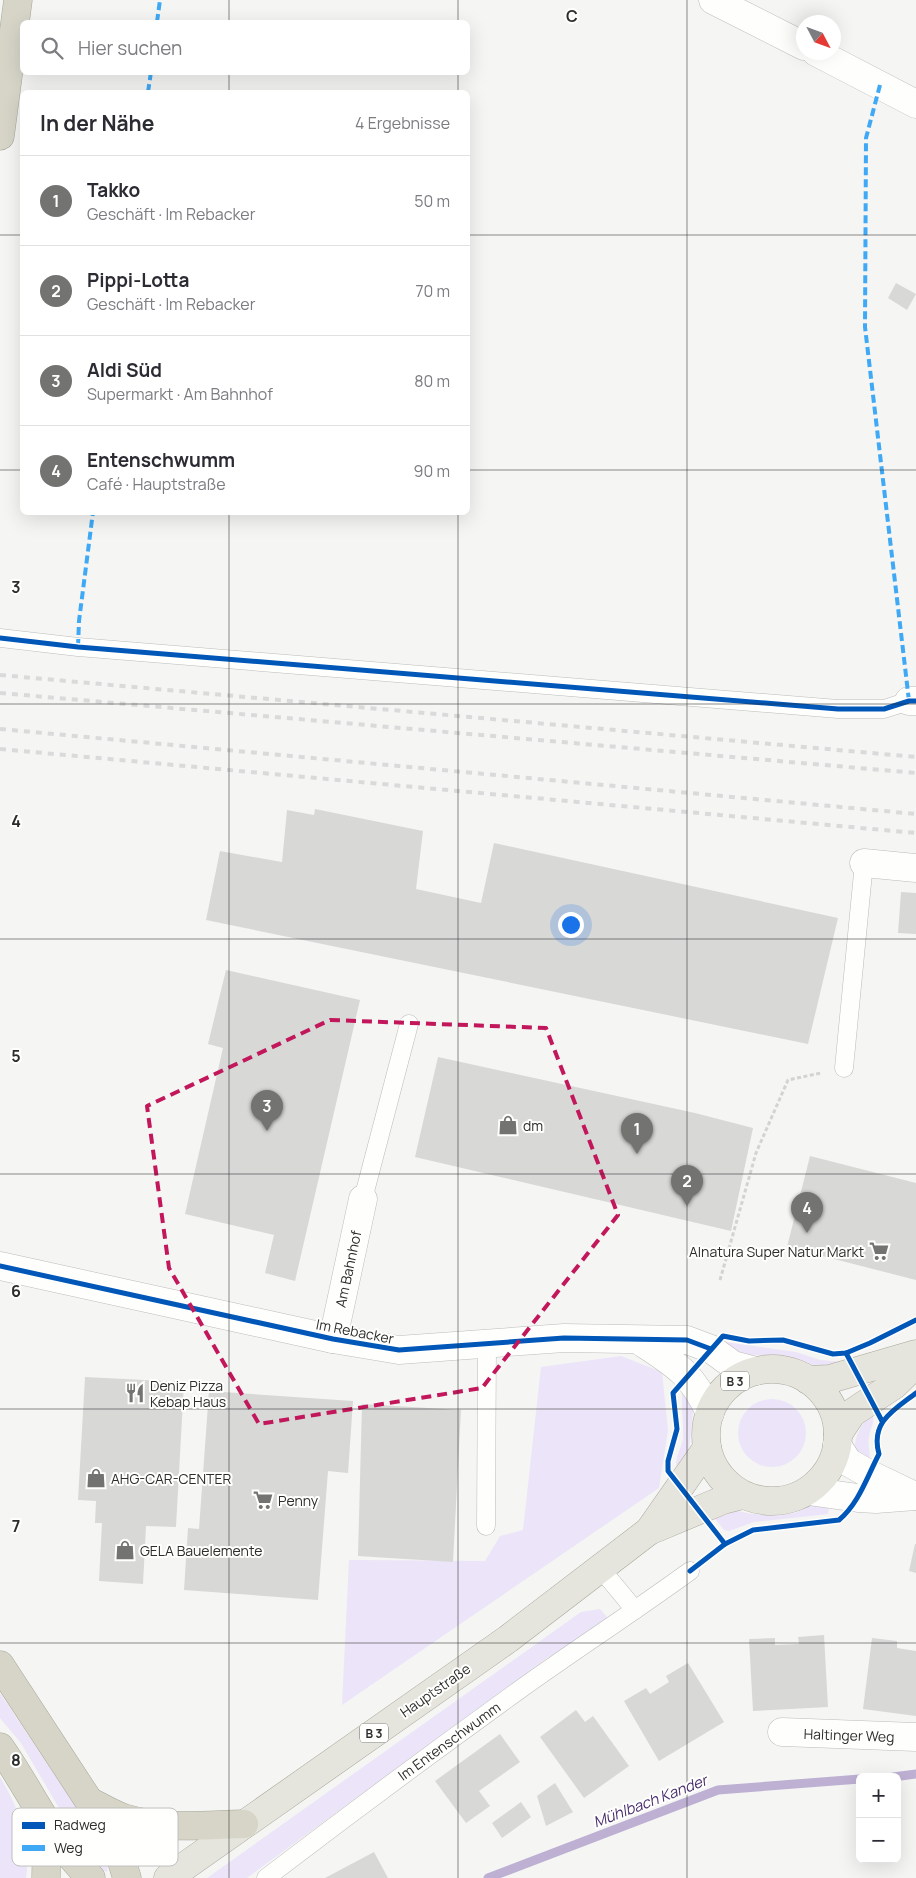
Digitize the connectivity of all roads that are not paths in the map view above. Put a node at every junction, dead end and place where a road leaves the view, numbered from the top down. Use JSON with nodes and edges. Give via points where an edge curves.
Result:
{"nodes":[{"id":1,"x":18,"y":0,"type":"edge"},
{"id":2,"x":713,"y":0,"type":"edge"},
{"id":3,"x":796,"y":42,"type":"edge"},
{"id":4,"x":831,"y":60,"type":"edge"},
{"id":5,"x":916,"y":104,"type":"edge"},
{"id":6,"x":0,"y":136,"type":"edge"},
{"id":7,"x":3,"y":638,"type":"edge"},
{"id":8,"x":912,"y":701,"type":"edge"},
{"id":9,"x":864,"y":863,"type":"joint"},
{"id":10,"x":916,"y":868,"type":"edge"},
{"id":11,"x":409,"y":1024,"type":"dead end"},
{"id":12,"x":844,"y":1068,"type":"road end"},
{"id":13,"x":362,"y":1199,"type":"joint"},
{"id":14,"x":0,"y":1266,"type":"edge"},
{"id":15,"x":333,"y":1339,"type":"junction"},
{"id":16,"x":640,"y":1341,"type":"junction"},
{"id":17,"x":487,"y":1344,"type":"junction"},
{"id":18,"x":916,"y":1354,"type":"edge"},
{"id":19,"x":916,"y":1364,"type":"edge"},
{"id":20,"x":756,"y":1371,"type":"junction"},
{"id":21,"x":808,"y":1380,"type":"junction"},
{"id":22,"x":710,"y":1413,"type":"junction"},
{"id":23,"x":838,"y":1440,"type":"junction"},
{"id":24,"x":707,"y":1448,"type":"junction"},
{"id":25,"x":808,"y":1491,"type":"junction"},
{"id":26,"x":743,"y":1495,"type":"junction"},
{"id":27,"x":916,"y":1496,"type":"edge"},
{"id":28,"x":486,"y":1526,"type":"dead end"},
{"id":29,"x":649,"y":1531,"type":"junction"},
{"id":30,"x":601,"y":1569,"type":"junction"},
{"id":31,"x":690,"y":1570,"type":"dead end"},
{"id":32,"x":636,"y":1610,"type":"junction"},
{"id":33,"x":0,"y":1665,"type":"edge"},
{"id":34,"x":782,"y":1732,"type":"dead end"},
{"id":35,"x":916,"y":1737,"type":"edge"},
{"id":36,"x":0,"y":1747,"type":"edge"},
{"id":37,"x":89,"y":1801,"type":"junction"},
{"id":38,"x":37,"y":1808,"type":"edge"},
{"id":39,"x":93,"y":1808,"type":"edge"},
{"id":40,"x":104,"y":1808,"type":"edge"},
{"id":41,"x":244,"y":1824,"type":"junction"},
{"id":42,"x":178,"y":1826,"type":"edge"},
{"id":43,"x":81,"y":1866,"type":"edge"},
{"id":44,"x":123,"y":1866,"type":"edge"},
{"id":45,"x":91,"y":1878,"type":"edge"},
{"id":46,"x":127,"y":1878,"type":"edge"},
{"id":47,"x":168,"y":1878,"type":"edge"},
{"id":48,"x":266,"y":1878,"type":"edge"}],
"edges":[{"from":1,"to":6,"type":"highway"},
{"from":2,"to":3,"type":"street"},
{"from":4,"to":5,"type":"street"},
{"from":7,"to":8,"type":"lane","via":[[78,647],[838,709],[884,710]]},
{"from":9,"to":10,"type":"street"},
{"from":9,"to":12,"type":"lane"},
{"from":11,"to":13,"type":"lane"},
{"from":13,"to":15,"type":"street","name":"Am Bahnhof"},
{"from":14,"to":15,"type":"street","name":"Im Rebacker"},
{"from":15,"to":17,"type":"street","name":"Im Rebacker","via":[[399,1350]]},
{"from":16,"to":17,"type":"street","name":"Im Rebacker","via":[[564,1338]]},
{"from":16,"to":20,"type":"street","name":"Im Rebacker","via":[[687,1340],[711,1349],[733,1365]]},
{"from":16,"to":22,"type":"street","via":[[687,1375],[701,1393]]},
{"from":17,"to":28,"type":"lane"},
{"from":18,"to":21,"type":"main road","number":"B 3","via":[[830,1379]]},
{"from":19,"to":23,"type":"main road","number":"B 3","via":[[894,1385],[852,1414]]},
{"from":20,"to":21,"type":"main road","number":"B 3","via":[[788,1371]]},
{"from":20,"to":22,"type":"main road","number":"B 3","via":[[728,1387],[715,1401]]},
{"from":21,"to":23,"type":"main road","via":[[830,1404]]},
{"from":22,"to":24,"type":"main road","number":"B 3","via":[[706,1424]]},
{"from":23,"to":25,"type":"main road","number":"B 3","via":[[828,1471]]},
{"from":23,"to":27,"type":"street","via":[[848,1462]]},
{"from":24,"to":26,"type":"main road","via":[[719,1476]]},
{"from":24,"to":29,"type":"main road","name":"Hauptstraße","number":"B 3"},
{"from":25,"to":26,"type":"main road","number":"B 3","via":[[776,1502],[754,1500]]},
{"from":25,"to":27,"type":"street","via":[[876,1499]]},
{"from":26,"to":29,"type":"main road","name":"Hauptstraße","number":"B 3","via":[[722,1500]]},
{"from":29,"to":30,"type":"main road","name":"Hauptstraße","number":"B 3"},
{"from":30,"to":32,"type":"lane"},
{"from":30,"to":41,"type":"main road","name":"Hauptstraße","number":"B 3","via":[[508,1639]]},
{"from":31,"to":32,"type":"lane","name":"Im Entenschwumm"},
{"from":32,"to":48,"type":"lane","name":"Im Entenschwumm","via":[[524,1686]]},
{"from":33,"to":37,"type":"highway"},
{"from":34,"to":35,"type":"street","name":"Haltinger Weg"},
{"from":36,"to":38,"type":"highway"},
{"from":37,"to":39,"type":"highway"},
{"from":37,"to":40,"type":"highway"},
{"from":41,"to":42,"type":"highway"},
{"from":41,"to":47,"type":"main road","name":"Hauptstraße","number":"B 3"},
{"from":43,"to":45,"type":"highway"},
{"from":44,"to":46,"type":"highway"}]}
